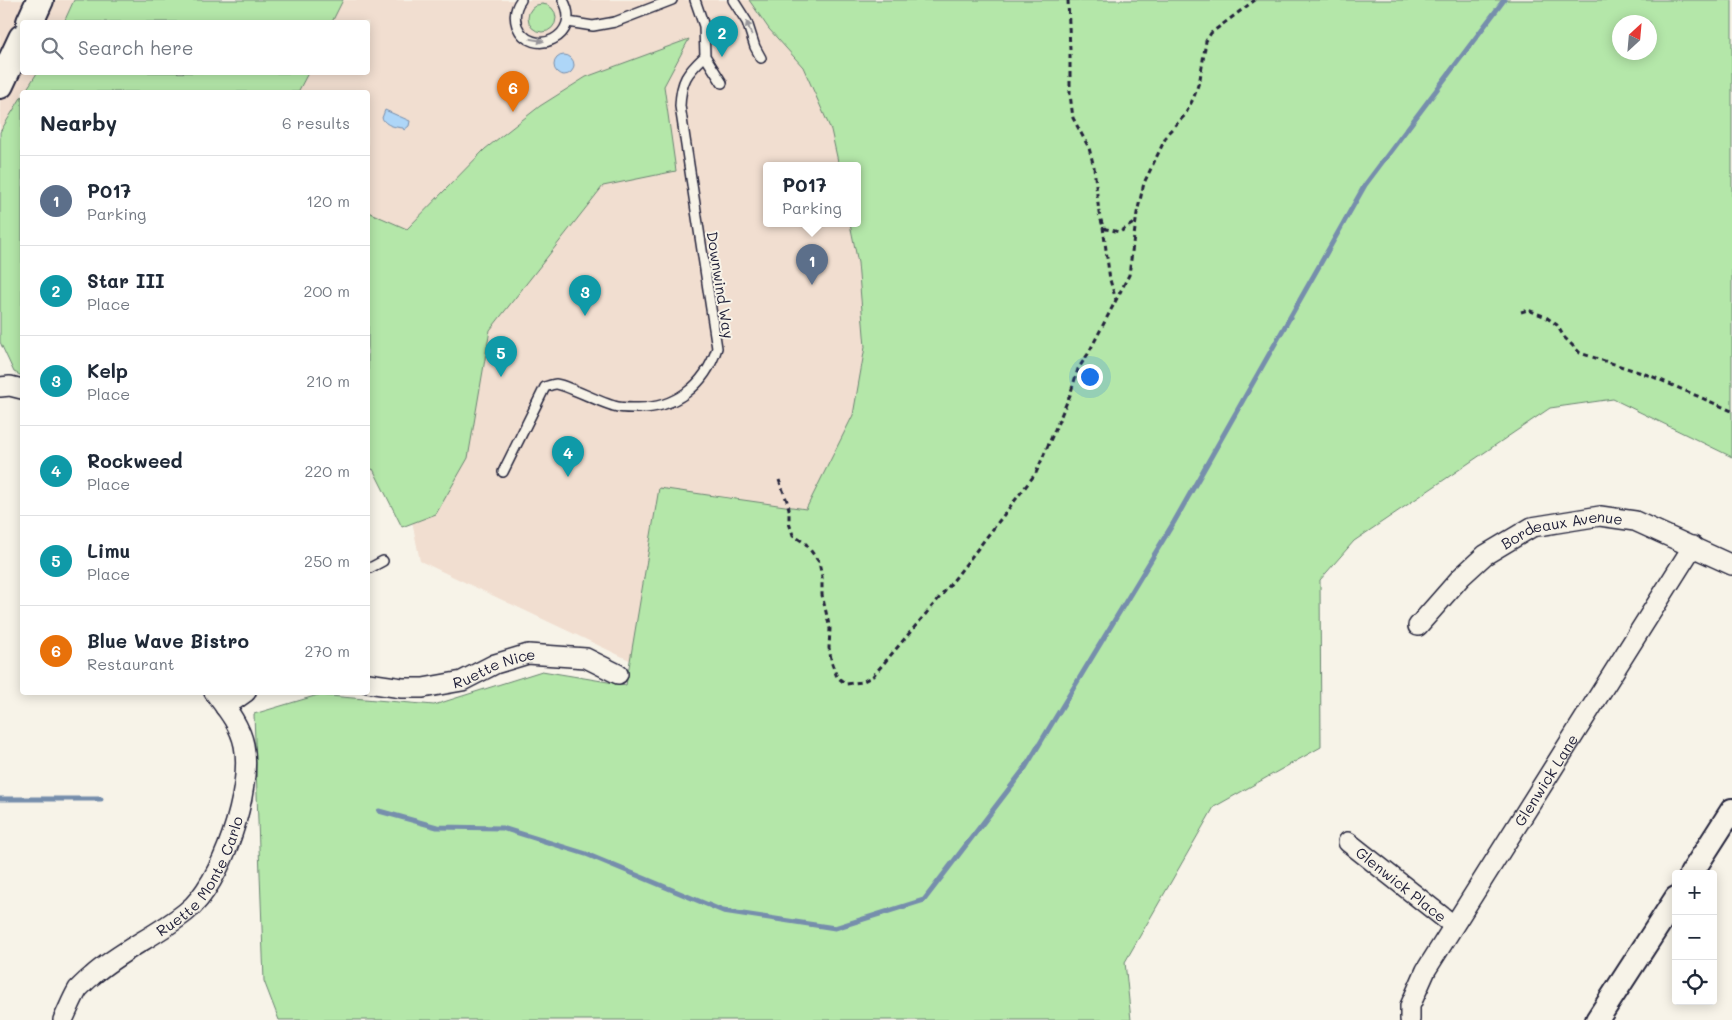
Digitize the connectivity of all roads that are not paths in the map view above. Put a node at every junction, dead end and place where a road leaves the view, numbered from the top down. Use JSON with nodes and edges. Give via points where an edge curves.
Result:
{"nodes":[{"id":1,"x":40,"y":0,"type":"edge"},
{"id":2,"x":521,"y":0,"type":"edge"},
{"id":3,"x":563,"y":0,"type":"edge"},
{"id":4,"x":672,"y":0,"type":"edge"},
{"id":5,"x":695,"y":0,"type":"edge"},
{"id":6,"x":734,"y":0,"type":"edge"},
{"id":7,"x":31,"y":20,"type":"edge"},
{"id":8,"x":568,"y":22,"type":"junction"},
{"id":9,"x":20,"y":42,"type":"edge"},
{"id":10,"x":705,"y":56,"type":"junction"},
{"id":11,"x":762,"y":58,"type":"dead end"},
{"id":12,"x":722,"y":83,"type":"dead end"},
{"id":13,"x":0,"y":85,"type":"edge"},
{"id":14,"x":0,"y":387,"type":"edge"},
{"id":15,"x":20,"y":388,"type":"edge"},
{"id":16,"x":503,"y":472,"type":"dead end"},
{"id":17,"x":1693,"y":546,"type":"junction"},
{"id":18,"x":383,"y":561,"type":"dead end"},
{"id":19,"x":1732,"y":564,"type":"edge"},
{"id":20,"x":370,"y":568,"type":"edge"},
{"id":21,"x":1418,"y":626,"type":"dead end"},
{"id":22,"x":618,"y":674,"type":"dead end"},
{"id":23,"x":370,"y":683,"type":"edge"},
{"id":24,"x":236,"y":695,"type":"edge"},
{"id":25,"x":219,"y":700,"type":"edge"},
{"id":26,"x":1732,"y":810,"type":"edge"},
{"id":27,"x":1348,"y":842,"type":"dead end"},
{"id":28,"x":1694,"y":870,"type":"edge"},
{"id":29,"x":1672,"y":904,"type":"edge"},
{"id":30,"x":1453,"y":925,"type":"junction"},
{"id":31,"x":63,"y":1020,"type":"edge"},
{"id":32,"x":1410,"y":1020,"type":"edge"},
{"id":33,"x":1597,"y":1020,"type":"edge"}],
"edges":[{"from":1,"to":7,"type":"main road"},
{"from":2,"to":8,"type":"lane","one_way":true,"via":[[515,13],[516,22],[519,30],[533,41],[541,43],[558,37]]},
{"from":3,"to":8,"type":"lane"},
{"from":4,"to":8,"type":"lane","via":[[615,22],[593,26]]},
{"from":5,"to":10,"type":"lane","via":[[704,26]]},
{"from":11,"to":6,"type":"lane","one_way":true},
{"from":9,"to":13,"type":"main road"},
{"from":10,"to":12,"type":"lane"},
{"from":10,"to":16,"type":"lane","name":"Downwind Way","via":[[683,81],[680,106],[717,348],[712,363],[702,379],[682,396],[661,406],[615,407],[557,384],[545,387]]},
{"from":14,"to":15,"type":"street"},
{"from":17,"to":19,"type":"street","name":"Bordeaux Avenue"},
{"from":17,"to":21,"type":"street","name":"Bordeaux Avenue","via":[[1635,521],[1600,516],[1532,527],[1485,555]]},
{"from":17,"to":30,"type":"street","name":"Glenwick Lane"},
{"from":18,"to":20,"type":"lane"},
{"from":22,"to":23,"type":"street","name":"Ruette Nice","via":[[586,658],[528,654],[495,664],[462,681],[423,688]]},
{"from":24,"to":25,"type":"street"},
{"from":25,"to":31,"type":"street","name":"Ruette Monte Carlo","via":[[238,726],[244,745],[242,801],[232,838],[212,878],[187,912],[104,966],[79,988]]},
{"from":26,"to":28,"type":"street"},
{"from":27,"to":30,"type":"street","name":"Glenwick Place"},
{"from":29,"to":33,"type":"street"},
{"from":30,"to":32,"type":"street","name":"Glenwick Lane","via":[[1426,970],[1410,1006]]}]}
